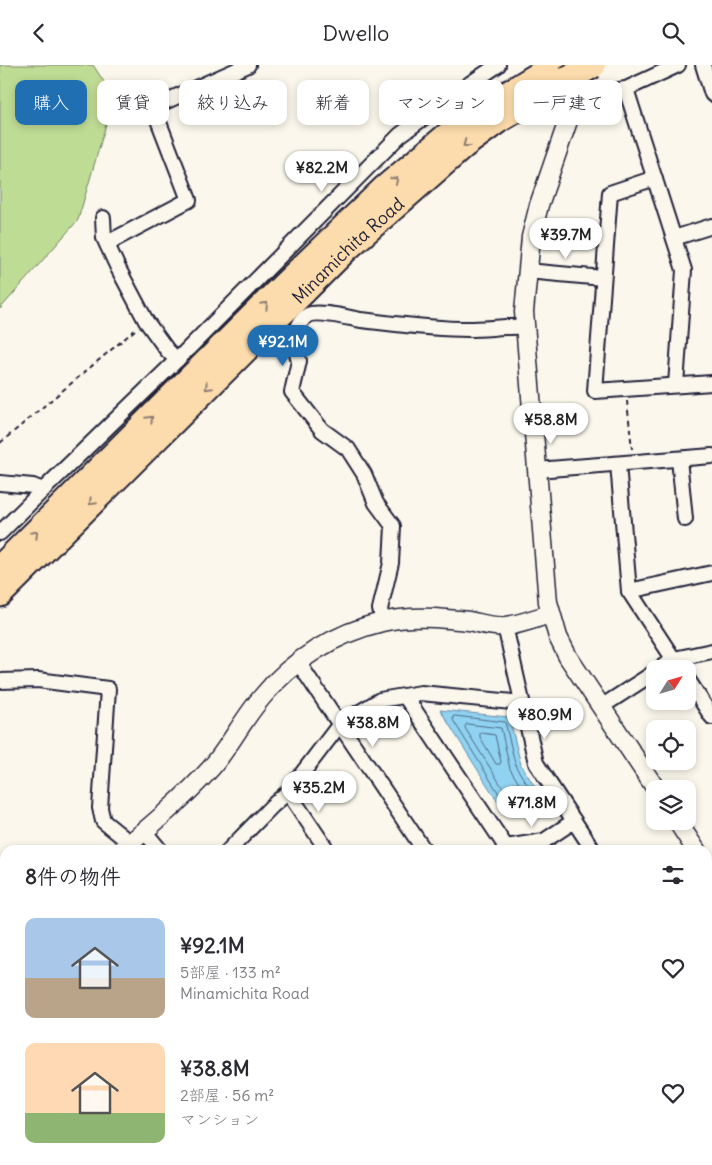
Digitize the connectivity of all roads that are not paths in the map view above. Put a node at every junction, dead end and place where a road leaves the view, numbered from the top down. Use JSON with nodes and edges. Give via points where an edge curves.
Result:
{"nodes":[{"id":1,"x":248,"y":65,"type":"edge"},
{"id":2,"x":498,"y":65,"type":"edge"},
{"id":3,"x":678,"y":65,"type":"edge"},
{"id":4,"x":703,"y":65,"type":"edge"},
{"id":5,"x":575,"y":77,"type":"edge"},
{"id":6,"x":626,"y":89,"type":"junction"},
{"id":7,"x":712,"y":94,"type":"edge"},
{"id":8,"x":655,"y":178,"type":"junction"},
{"id":9,"x":104,"y":218,"type":"dead end"},
{"id":10,"x":712,"y":225,"type":"edge"},
{"id":11,"x":674,"y":238,"type":"junction"},
{"id":12,"x":108,"y":246,"type":"junction"},
{"id":13,"x":527,"y":271,"type":"junction"},
{"id":14,"x":603,"y":278,"type":"junction"},
{"id":15,"x":525,"y":327,"type":"junction"},
{"id":16,"x":177,"y":360,"type":"junction"},
{"id":17,"x":712,"y":383,"type":"edge"},
{"id":18,"x":676,"y":385,"type":"junction"},
{"id":19,"x":712,"y":456,"type":"edge"},
{"id":20,"x":679,"y":459,"type":"junction"},
{"id":21,"x":618,"y":464,"type":"junction"},
{"id":22,"x":537,"y":470,"type":"junction"},
{"id":23,"x":0,"y":483,"type":"edge"},
{"id":24,"x":43,"y":490,"type":"junction"},
{"id":25,"x":685,"y":519,"type":"dead end"},
{"id":26,"x":0,"y":533,"type":"edge"},
{"id":27,"x":0,"y":569,"type":"edge"},
{"id":28,"x":712,"y":573,"type":"edge"},
{"id":29,"x":629,"y":591,"type":"junction"},
{"id":30,"x":0,"y":594,"type":"edge"},
{"id":31,"x":550,"y":614,"type":"junction"},
{"id":32,"x":382,"y":622,"type":"junction"},
{"id":33,"x":506,"y":626,"type":"junction"},
{"id":34,"x":712,"y":651,"type":"edge"},
{"id":35,"x":674,"y":660,"type":"edge"},
{"id":36,"x":688,"y":660,"type":"edge"},
{"id":37,"x":298,"y":662,"type":"junction"},
{"id":38,"x":646,"y":678,"type":"edge"},
{"id":39,"x":0,"y":681,"type":"edge"},
{"id":40,"x":696,"y":692,"type":"edge"},
{"id":41,"x":405,"y":695,"type":"junction"},
{"id":42,"x":522,"y":703,"type":"junction"},
{"id":43,"x":601,"y":707,"type":"junction"},
{"id":44,"x":712,"y":717,"type":"edge"},
{"id":45,"x":340,"y":724,"type":"junction"},
{"id":46,"x":650,"y":780,"type":"edge"},
{"id":47,"x":288,"y":792,"type":"junction"},
{"id":48,"x":574,"y":821,"type":"junction"},
{"id":49,"x":683,"y":830,"type":"edge"},
{"id":50,"x":144,"y":831,"type":"junction"},
{"id":51,"x":125,"y":845,"type":"edge"},
{"id":52,"x":127,"y":845,"type":"edge"},
{"id":53,"x":156,"y":845,"type":"edge"},
{"id":54,"x":234,"y":845,"type":"edge"},
{"id":55,"x":324,"y":845,"type":"edge"},
{"id":56,"x":421,"y":845,"type":"edge"},
{"id":57,"x":501,"y":845,"type":"edge"},
{"id":58,"x":524,"y":845,"type":"edge"},
{"id":59,"x":590,"y":845,"type":"edge"},
{"id":60,"x":693,"y":845,"type":"edge"}],
"edges":[{"from":1,"to":12,"type":"street","via":[[153,107],[188,200],[115,239]]},
{"from":2,"to":16,"type":"street","via":[[400,135]]},
{"from":3,"to":6,"type":"street"},
{"from":4,"to":7,"type":"street"},
{"from":5,"to":6,"type":"street","via":[[604,92]]},
{"from":5,"to":13,"type":"street","via":[[531,237]]},
{"from":27,"to":5,"type":"highway","name":"Minamichita Road","one_way":true,"via":[[385,188],[488,106]]},
{"from":5,"to":30,"type":"highway","name":"Minamichita Road","one_way":true,"via":[[498,121],[463,146],[348,247]]},
{"from":6,"to":8,"type":"street"},
{"from":8,"to":11,"type":"street"},
{"from":8,"to":14,"type":"street","via":[[610,193]]},
{"from":9,"to":12,"type":"street","via":[[104,238]]},
{"from":10,"to":11,"type":"street"},
{"from":11,"to":18,"type":"street","via":[[684,270]]},
{"from":12,"to":16,"type":"street","via":[[146,321]]},
{"from":13,"to":14,"type":"street"},
{"from":13,"to":15,"type":"street"},
{"from":14,"to":18,"type":"street","via":[[595,391]]},
{"from":15,"to":22,"type":"street"},
{"from":15,"to":32,"type":"street","via":[[426,328],[309,314],[298,327],[299,361],[292,392],[318,425],[348,449],[364,474],[376,503],[393,526],[391,563],[380,609]]},
{"from":16,"to":24,"type":"street"},
{"from":17,"to":18,"type":"street"},
{"from":19,"to":20,"type":"street"},
{"from":20,"to":21,"type":"street"},
{"from":20,"to":25,"type":"street"},
{"from":21,"to":22,"type":"street"},
{"from":21,"to":29,"type":"street"},
{"from":22,"to":31,"type":"street"},
{"from":23,"to":24,"type":"street"},
{"from":24,"to":26,"type":"street"},
{"from":28,"to":29,"type":"street"},
{"from":29,"to":35,"type":"street"},
{"from":31,"to":33,"type":"street"},
{"from":31,"to":43,"type":"street","via":[[568,657]]},
{"from":32,"to":33,"type":"street","via":[[439,617]]},
{"from":32,"to":37,"type":"street","via":[[342,636]]},
{"from":33,"to":42,"type":"street"},
{"from":34,"to":36,"type":"street"},
{"from":37,"to":45,"type":"street"},
{"from":37,"to":50,"type":"street","via":[[261,697],[228,746],[196,785]]},
{"from":38,"to":43,"type":"street"},
{"from":39,"to":51,"type":"street","via":[[38,680],[108,689],[100,807],[103,821]]},
{"from":40,"to":44,"type":"street"},
{"from":41,"to":42,"type":"street","via":[[421,693]]},
{"from":41,"to":45,"type":"street","via":[[380,700]]},
{"from":41,"to":57,"type":"street"},
{"from":42,"to":48,"type":"street","via":[[536,763]]},
{"from":43,"to":46,"type":"street"},
{"from":45,"to":47,"type":"street"},
{"from":45,"to":56,"type":"street"},
{"from":47,"to":54,"type":"street"},
{"from":47,"to":55,"type":"street"},
{"from":48,"to":58,"type":"street","via":[[544,841]]},
{"from":48,"to":59,"type":"street"},
{"from":49,"to":60,"type":"street"},
{"from":50,"to":52,"type":"street"},
{"from":50,"to":53,"type":"street"}]}
